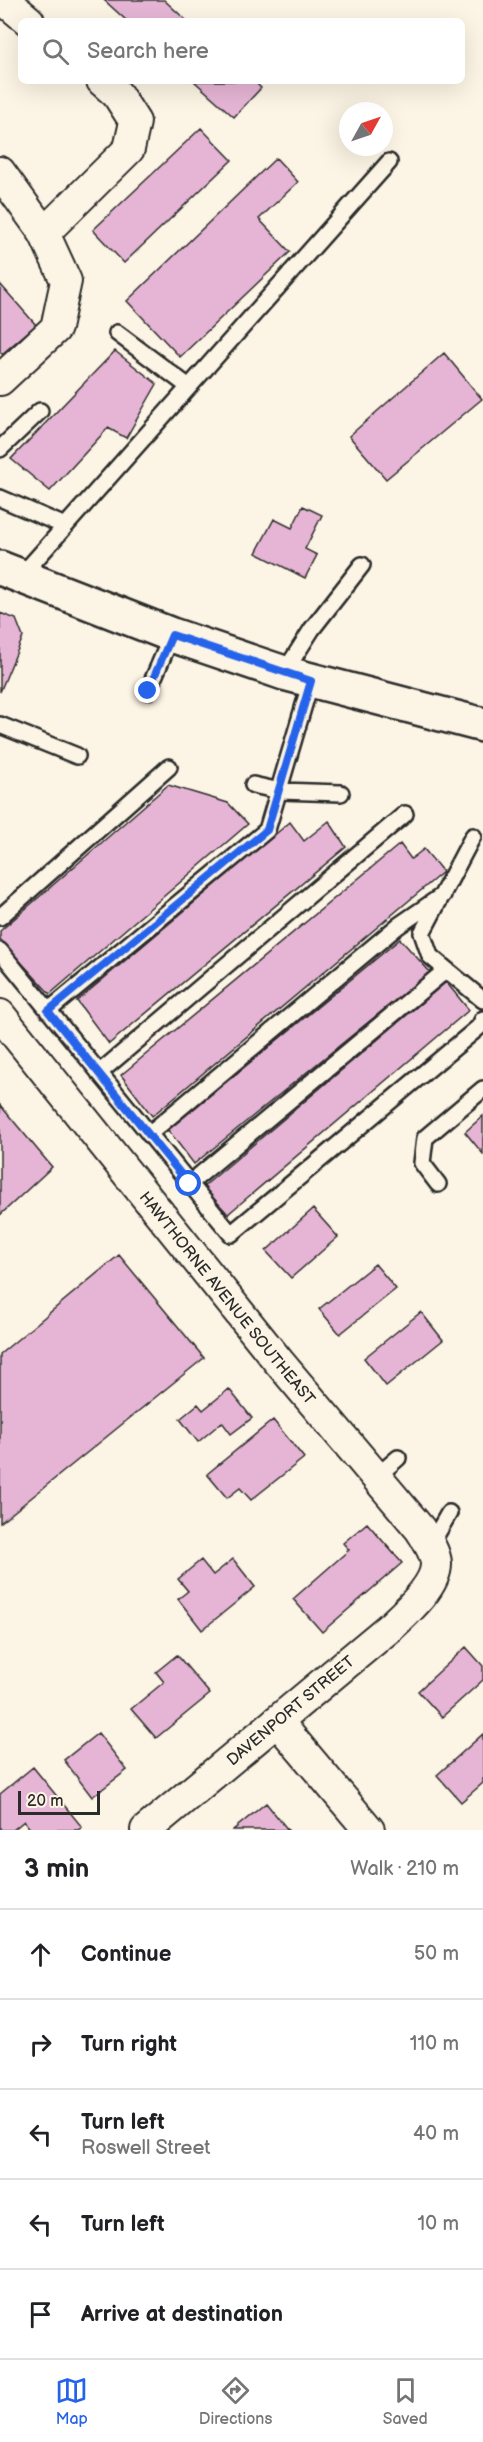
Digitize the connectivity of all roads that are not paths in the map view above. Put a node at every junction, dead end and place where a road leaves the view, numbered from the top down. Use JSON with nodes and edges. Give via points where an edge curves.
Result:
{"nodes":[{"id":1,"x":4,"y":0,"type":"edge"},
{"id":2,"x":25,"y":18,"type":"edge"},
{"id":3,"x":105,"y":84,"type":"edge"},
{"id":4,"x":389,"y":162,"type":"dead end"},
{"id":5,"x":0,"y":172,"type":"edge"},
{"id":6,"x":44,"y":233,"type":"junction"},
{"id":7,"x":117,"y":333,"type":"dead end"},
{"id":8,"x":0,"y":380,"type":"edge"},
{"id":9,"x":189,"y":387,"type":"junction"},
{"id":10,"x":40,"y":411,"type":"dead end"},
{"id":11,"x":0,"y":449,"type":"edge"},
{"id":12,"x":0,"y":498,"type":"edge"},
{"id":13,"x":65,"y":526,"type":"junction"},
{"id":14,"x":362,"y":565,"type":"dead end"},
{"id":15,"x":11,"y":572,"type":"edge"},
{"id":16,"x":172,"y":635,"type":"junction"},
{"id":17,"x":297,"y":677,"type":"junction"},
{"id":18,"x":148,"y":691,"type":"dead end"},
{"id":19,"x":0,"y":725,"type":"edge"},
{"id":20,"x":483,"y":725,"type":"edge"},
{"id":21,"x":77,"y":756,"type":"dead end"},
{"id":22,"x":169,"y":767,"type":"dead end"},
{"id":23,"x":254,"y":785,"type":"dead end"},
{"id":24,"x":280,"y":791,"type":"junction"},
{"id":25,"x":341,"y":792,"type":"dead end"},
{"id":26,"x":405,"y":814,"type":"dead end"},
{"id":27,"x":473,"y":836,"type":"dead end"},
{"id":28,"x":443,"y":895,"type":"junction"},
{"id":29,"x":0,"y":917,"type":"edge"},
{"id":30,"x":0,"y":951,"type":"edge"},
{"id":31,"x":446,"y":970,"type":"junction"},
{"id":32,"x":483,"y":1000,"type":"edge"},
{"id":33,"x":48,"y":1011,"type":"junction"},
{"id":34,"x":0,"y":1015,"type":"edge"},
{"id":35,"x":483,"y":1019,"type":"edge"},
{"id":36,"x":99,"y":1073,"type":"junction"},
{"id":37,"x":483,"y":1089,"type":"edge"},
{"id":38,"x":149,"y":1134,"type":"junction"},
{"id":39,"x":189,"y":1184,"type":"junction"},
{"id":40,"x":438,"y":1184,"type":"dead end"},
{"id":41,"x":449,"y":1513,"type":"dead end"},
{"id":42,"x":430,"y":1546,"type":"junction"},
{"id":43,"x":428,"y":1585,"type":"joint"},
{"id":44,"x":277,"y":1722,"type":"junction"},
{"id":45,"x":146,"y":1830,"type":"edge"},
{"id":46,"x":369,"y":1830,"type":"edge"}],
"edges":[{"from":1,"to":2,"type":"street"},
{"from":3,"to":6,"type":"street","via":[[135,122],[129,149]]},
{"from":4,"to":9,"type":"lane"},
{"from":5,"to":6,"type":"street"},
{"from":6,"to":8,"type":"street","via":[[66,281],[56,328]]},
{"from":7,"to":9,"type":"lane"},
{"from":9,"to":13,"type":"lane"},
{"from":10,"to":11,"type":"lane"},
{"from":12,"to":13,"type":"lane"},
{"from":13,"to":15,"type":"lane"},
{"from":14,"to":17,"type":"lane","via":[[312,629]]},
{"from":15,"to":16,"type":"street"},
{"from":16,"to":17,"type":"street"},
{"from":16,"to":18,"type":"lane"},
{"from":17,"to":20,"type":"street"},
{"from":17,"to":24,"type":"lane"},
{"from":19,"to":21,"type":"lane"},
{"from":22,"to":29,"type":"lane"},
{"from":23,"to":24,"type":"lane"},
{"from":24,"to":25,"type":"lane"},
{"from":24,"to":33,"type":"lane","via":[[267,830]]},
{"from":26,"to":36,"type":"lane"},
{"from":27,"to":28,"type":"lane"},
{"from":28,"to":31,"type":"lane","via":[[422,933],[430,956]]},
{"from":28,"to":38,"type":"lane","via":[[398,926]]},
{"from":30,"to":33,"type":"lane"},
{"from":31,"to":32,"type":"lane"},
{"from":31,"to":39,"type":"lane"},
{"from":33,"to":36,"type":"lane"},
{"from":34,"to":42,"type":"street","name":"HAWTHORNE AVENUE SOUTHEAST","via":[[279,1362],[387,1468]]},
{"from":35,"to":39,"type":"lane","via":[[479,1027],[231,1234]]},
{"from":36,"to":38,"type":"lane"},
{"from":37,"to":40,"type":"lane","via":[[425,1138],[422,1163]]},
{"from":38,"to":39,"type":"lane"},
{"from":41,"to":42,"type":"lane"},
{"from":42,"to":43,"type":"street","name":"HAWTHORNE AVENUE SOUTHEAST","via":[[436,1564]]},
{"from":43,"to":44,"type":"street","name":"DAVENPORT STREET","via":[[413,1606]]},
{"from":44,"to":45,"type":"street","name":"DAVENPORT STREET"},
{"from":44,"to":46,"type":"street"}]}
